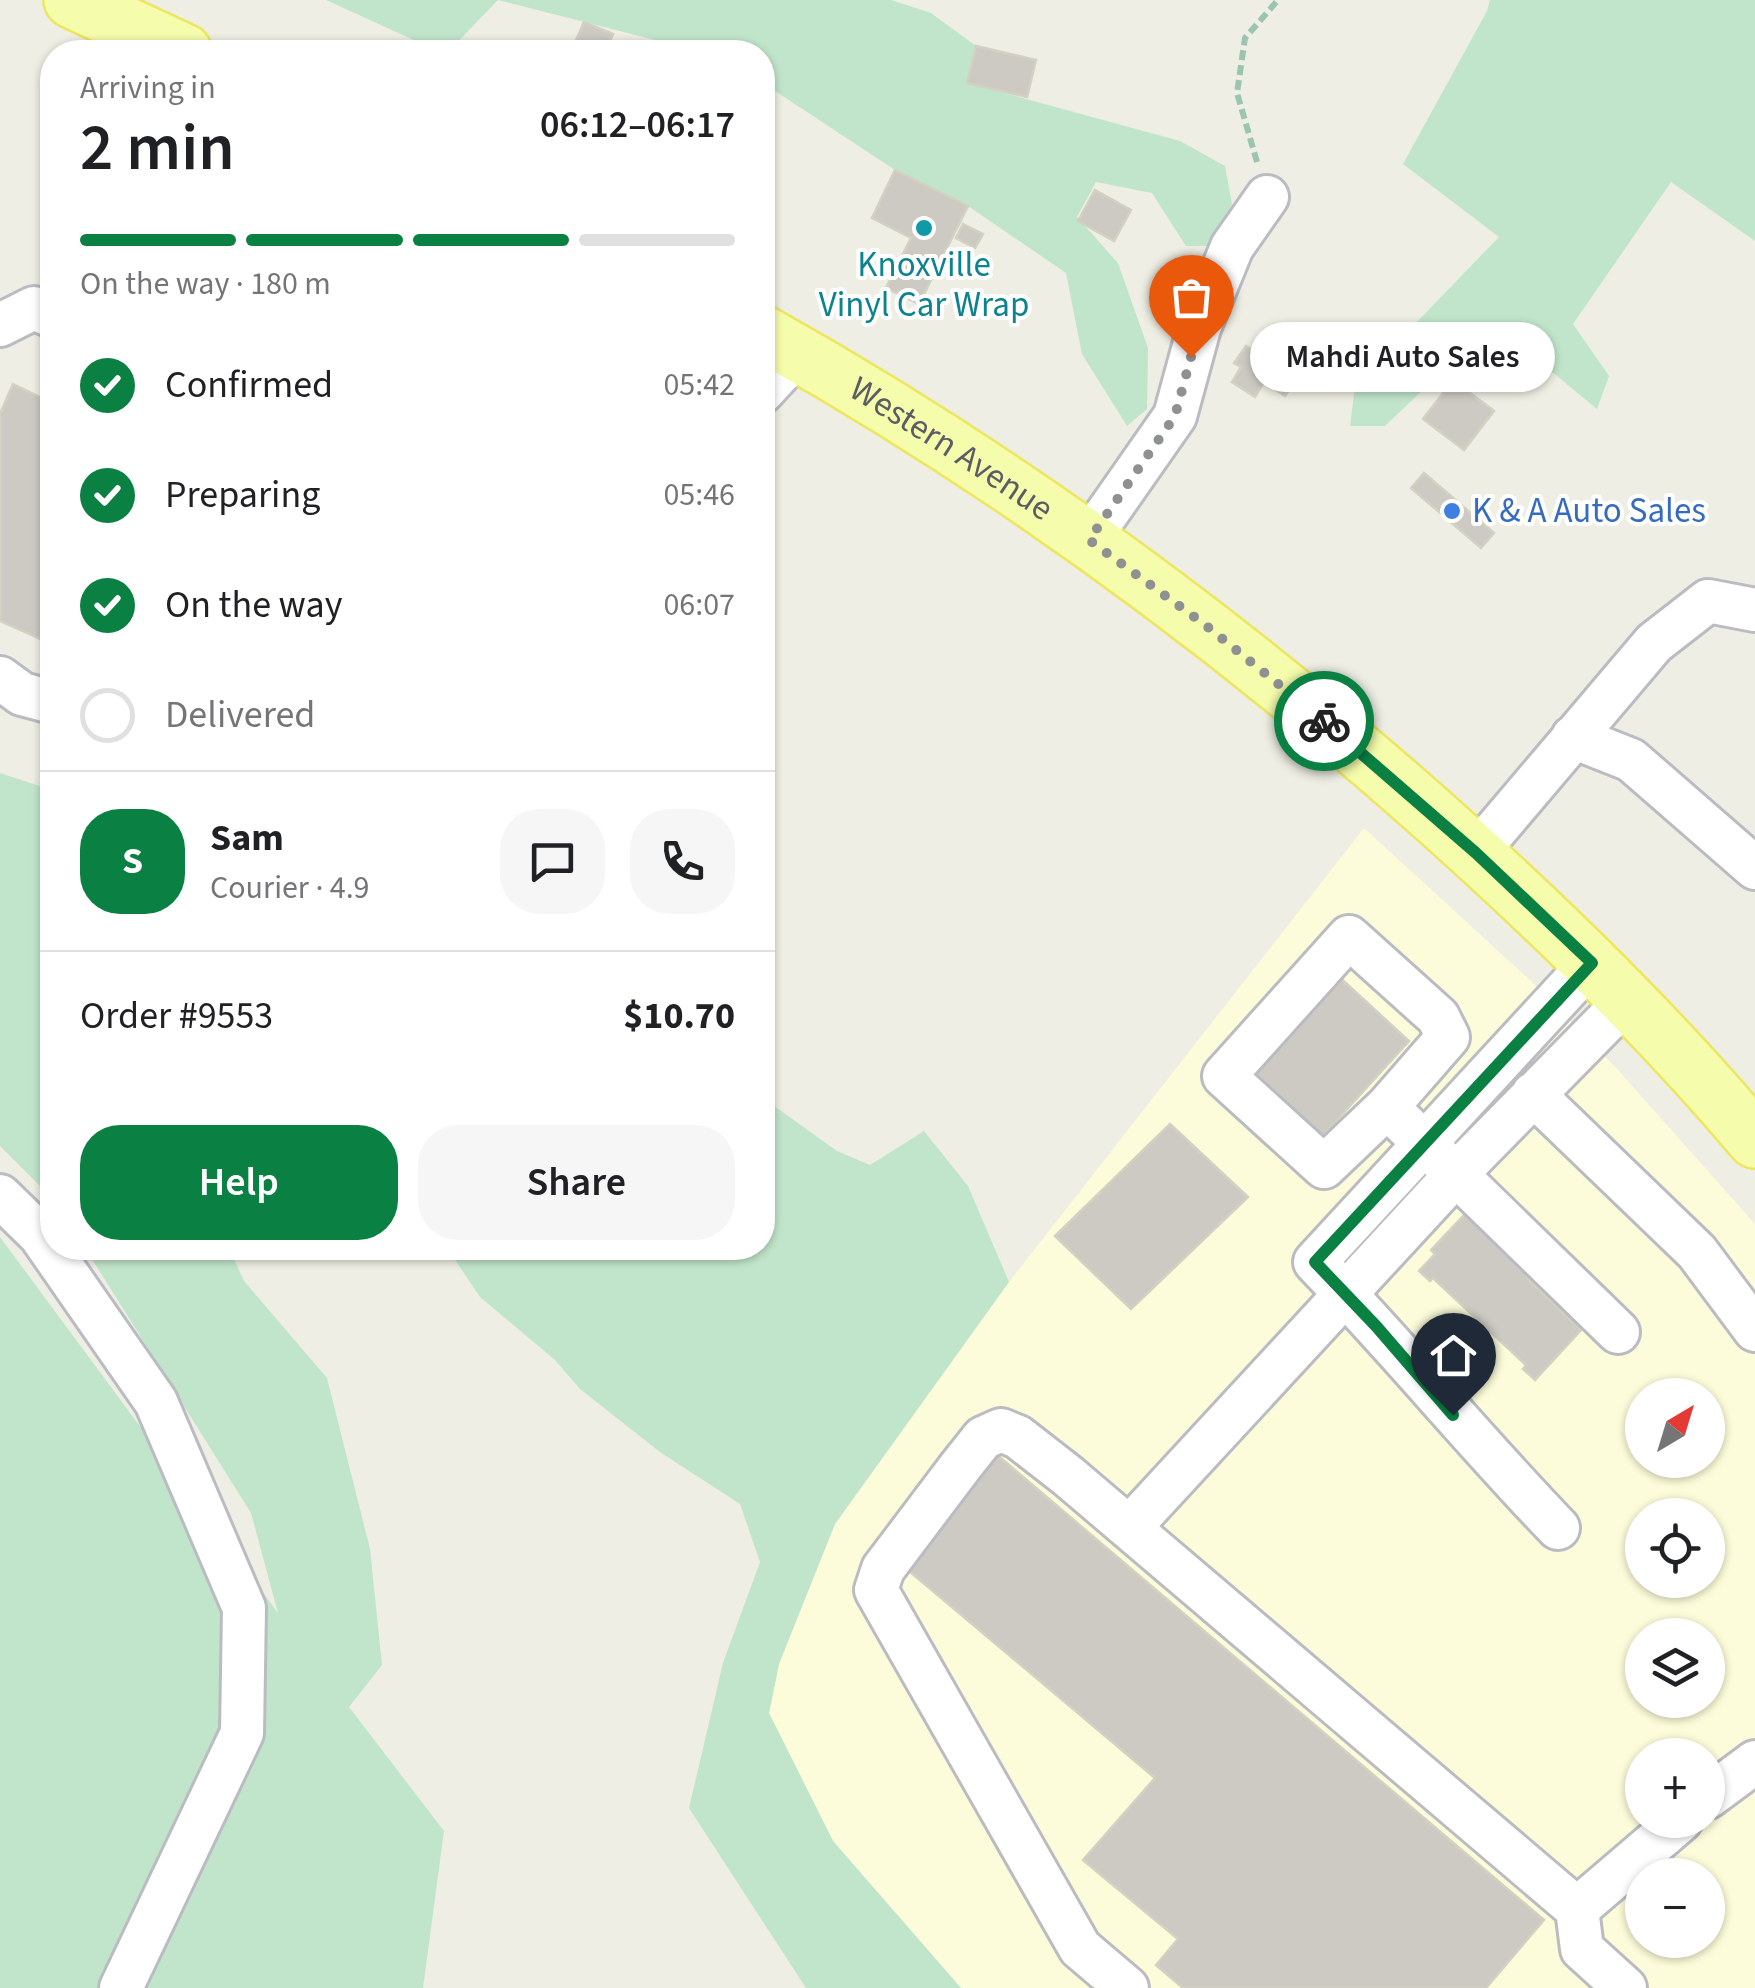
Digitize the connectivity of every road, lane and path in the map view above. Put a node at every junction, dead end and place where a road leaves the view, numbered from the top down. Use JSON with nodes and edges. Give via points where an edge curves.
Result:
{"nodes":[{"id":1,"x":72,"y":0,"type":"edge"},
{"id":2,"x":1278,"y":0,"type":"edge"},
{"id":3,"x":158,"y":40,"type":"edge"},
{"id":4,"x":1267,"y":197,"type":"joint"},
{"id":5,"x":40,"y":311,"type":"edge"},
{"id":6,"x":0,"y":325,"type":"edge"},
{"id":7,"x":775,"y":361,"type":"edge"},
{"id":8,"x":1089,"y":540,"type":"junction"},
{"id":9,"x":1755,"y":610,"type":"edge"},
{"id":10,"x":0,"y":678,"type":"edge"},
{"id":11,"x":40,"y":699,"type":"edge"},
{"id":12,"x":1574,"y":738,"type":"junction"},
{"id":13,"x":1476,"y":853,"type":"junction"},
{"id":14,"x":1755,"y":868,"type":"edge"},
{"id":15,"x":1610,"y":981,"type":"junction"},
{"id":16,"x":1533,"y":1094,"type":"junction"},
{"id":17,"x":1387,"y":1107,"type":"junction"},
{"id":18,"x":1755,"y":1140,"type":"edge"},
{"id":19,"x":1424,"y":1146,"type":"junction"},
{"id":20,"x":1456,"y":1174,"type":"junction"},
{"id":21,"x":0,"y":1196,"type":"edge"},
{"id":22,"x":40,"y":1235,"type":"edge"},
{"id":23,"x":57,"y":1260,"type":"edge"},
{"id":24,"x":1346,"y":1294,"type":"junction"},
{"id":25,"x":1755,"y":1330,"type":"edge"},
{"id":26,"x":1618,"y":1332,"type":"dead end"},
{"id":27,"x":1129,"y":1528,"type":"junction"},
{"id":28,"x":1558,"y":1528,"type":"dead end"},
{"id":29,"x":1755,"y":1762,"type":"edge"},
{"id":30,"x":1725,"y":1784,"type":"edge"},
{"id":31,"x":1660,"y":1838,"type":"edge"},
{"id":32,"x":1577,"y":1909,"type":"junction"},
{"id":33,"x":121,"y":1988,"type":"edge"},
{"id":34,"x":1127,"y":1988,"type":"edge"},
{"id":35,"x":1625,"y":1988,"type":"edge"}],
"edges":[{"from":1,"to":3,"type":"main road"},
{"from":2,"to":4,"type":"path","via":[[1245,38],[1238,93]]},
{"from":4,"to":8,"type":"street","via":[[1232,247],[1199,328],[1175,416]]},
{"from":5,"to":6,"type":"street"},
{"from":7,"to":8,"type":"main road","name":"Western Avenue","via":[[990,471]]},
{"from":8,"to":13,"type":"main road","name":"Western Avenue","via":[[1204,624]]},
{"from":9,"to":12,"type":"street","via":[[1708,601],[1654,643]]},
{"from":10,"to":11,"type":"street"},
{"from":12,"to":13,"type":"street"},
{"from":12,"to":14,"type":"street","via":[[1631,760]]},
{"from":13,"to":15,"type":"main road","name":"Western Avenue"},
{"from":15,"to":16,"type":"street"},
{"from":15,"to":18,"type":"main road","name":"Western Avenue"},
{"from":15,"to":19,"type":"street"},
{"from":16,"to":20,"type":"street"},
{"from":16,"to":25,"type":"street","via":[[1697,1252]]},
{"from":17,"to":17,"type":"street","via":[[1448,1037],[1438,1017],[1349,937],[1224,1076],[1324,1167]]},
{"from":17,"to":19,"type":"street"},
{"from":19,"to":20,"type":"street"},
{"from":19,"to":24,"type":"street","via":[[1315,1262]]},
{"from":20,"to":24,"type":"street"},
{"from":20,"to":26,"type":"street"},
{"from":21,"to":22,"type":"street"},
{"from":23,"to":33,"type":"street","via":[[156,1402],[244,1608],[242,1733]]},
{"from":24,"to":27,"type":"street"},
{"from":24,"to":28,"type":"street"},
{"from":27,"to":32,"type":"street"},
{"from":27,"to":34,"type":"street","via":[[1001,1430],[984,1438],[960,1466],[882,1569],[876,1590],[1080,1948]]},
{"from":29,"to":30,"type":"street"},
{"from":31,"to":32,"type":"street"},
{"from":32,"to":35,"type":"street","via":[[1582,1949]]}]}
